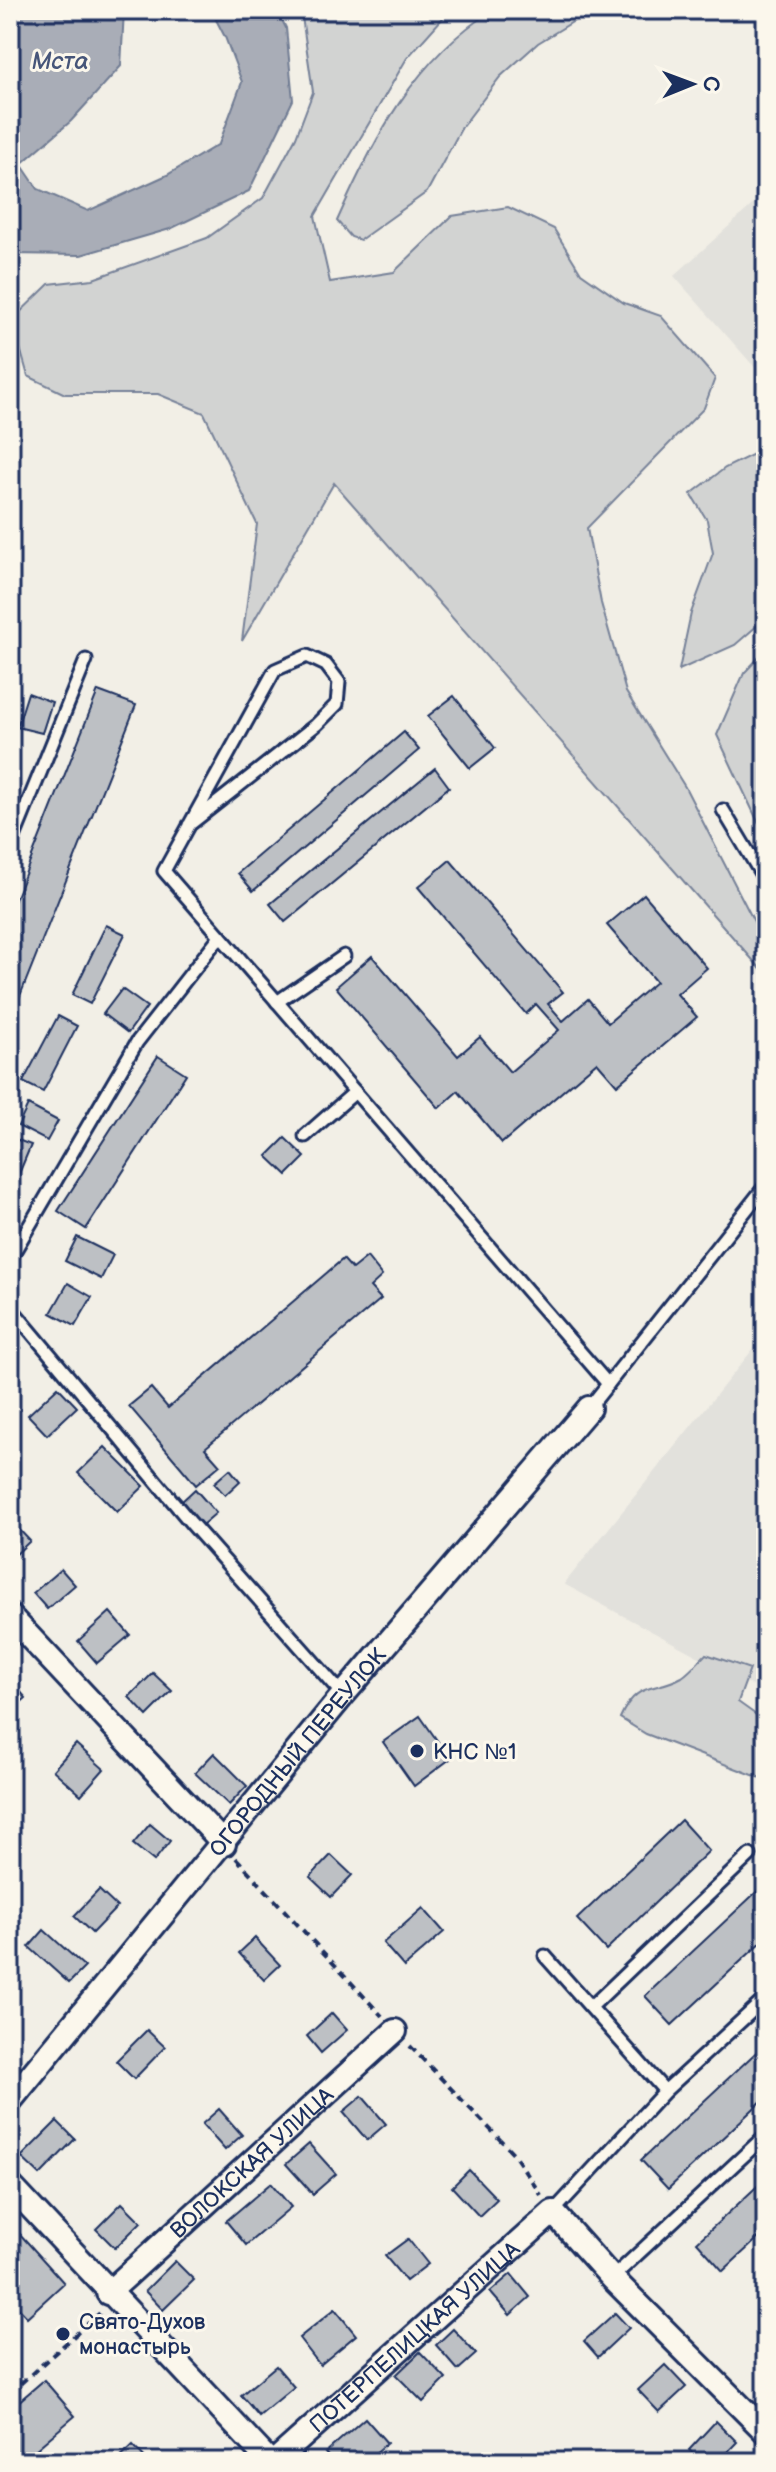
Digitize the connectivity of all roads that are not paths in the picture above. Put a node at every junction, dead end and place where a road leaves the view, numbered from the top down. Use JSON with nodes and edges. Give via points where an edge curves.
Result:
{"nodes":[{"id":1,"x":86,"y":660,"type":"dead end"},
{"id":2,"x":723,"y":810,"type":"dead end"},
{"id":3,"x":189,"y":825,"type":"junction"},
{"id":4,"x":10,"y":847,"type":"edge"},
{"id":5,"x":766,"y":882,"type":"edge"},
{"id":6,"x":220,"y":936,"type":"junction"},
{"id":7,"x":344,"y":956,"type":"dead end"},
{"id":8,"x":277,"y":1002,"type":"junction"},
{"id":9,"x":355,"y":1092,"type":"junction"},
{"id":10,"x":305,"y":1136,"type":"dead end"},
{"id":11,"x":766,"y":1185,"type":"edge"},
{"id":12,"x":11,"y":1257,"type":"edge"},
{"id":13,"x":12,"y":1309,"type":"dead end"},
{"id":14,"x":608,"y":1384,"type":"junction"},
{"id":15,"x":589,"y":1408,"type":"joint"},
{"id":16,"x":10,"y":1616,"type":"edge"},
{"id":17,"x":343,"y":1695,"type":"junction"},
{"id":18,"x":224,"y":1844,"type":"junction"},
{"id":19,"x":750,"y":1855,"type":"dead end"},
{"id":20,"x":545,"y":1956,"type":"dead end"},
{"id":21,"x":766,"y":1998,"type":"edge"},
{"id":22,"x":591,"y":2007,"type":"junction"},
{"id":23,"x":395,"y":2031,"type":"dead end"},
{"id":24,"x":665,"y":2091,"type":"junction"},
{"id":25,"x":10,"y":2101,"type":"edge"},
{"id":26,"x":766,"y":2135,"type":"edge"},
{"id":27,"x":10,"y":2185,"type":"edge"},
{"id":28,"x":553,"y":2212,"type":"junction"},
{"id":29,"x":612,"y":2278,"type":"junction"},
{"id":30,"x":112,"y":2296,"type":"junction"},
{"id":31,"x":766,"y":2432,"type":"edge"},
{"id":32,"x":272,"y":2462,"type":"edge"}],
"edges":[{"from":1,"to":4,"type":"lane"},
{"from":2,"to":5,"type":"lane"},
{"from":3,"to":3,"type":"lane","via":[[275,670],[307,656],[326,665],[339,682],[337,704]]},
{"from":3,"to":6,"type":"lane","via":[[164,871]]},
{"from":6,"to":8,"type":"lane"},
{"from":6,"to":12,"type":"lane","via":[[137,1042]]},
{"from":7,"to":8,"type":"lane"},
{"from":8,"to":9,"type":"lane"},
{"from":9,"to":10,"type":"lane"},
{"from":9,"to":14,"type":"lane"},
{"from":11,"to":14,"type":"lane"},
{"from":13,"to":17,"type":"lane"},
{"from":14,"to":15,"type":"lane"},
{"from":15,"to":17,"type":"street","name":"ОГОРОДНЫЙ ПЕРЕУЛОК"},
{"from":16,"to":18,"type":"street"},
{"from":17,"to":18,"type":"street","name":"ОГОРОДНЫЙ ПЕРЕУЛОК"},
{"from":18,"to":25,"type":"street","name":"ОГОРОДНЫЙ ПЕРЕУЛОК"},
{"from":19,"to":22,"type":"lane"},
{"from":20,"to":22,"type":"lane"},
{"from":21,"to":24,"type":"lane"},
{"from":22,"to":24,"type":"lane"},
{"from":23,"to":30,"type":"street","name":"ВОЛОКСКАЯ УЛИЦА"},
{"from":24,"to":28,"type":"lane"},
{"from":26,"to":29,"type":"lane"},
{"from":27,"to":30,"type":"street"},
{"from":28,"to":29,"type":"street"},
{"from":28,"to":32,"type":"street","name":"ПОТЕРПЕЛИЦКАЯ УЛИЦА"},
{"from":29,"to":31,"type":"street"},
{"from":30,"to":32,"type":"street"}]}
